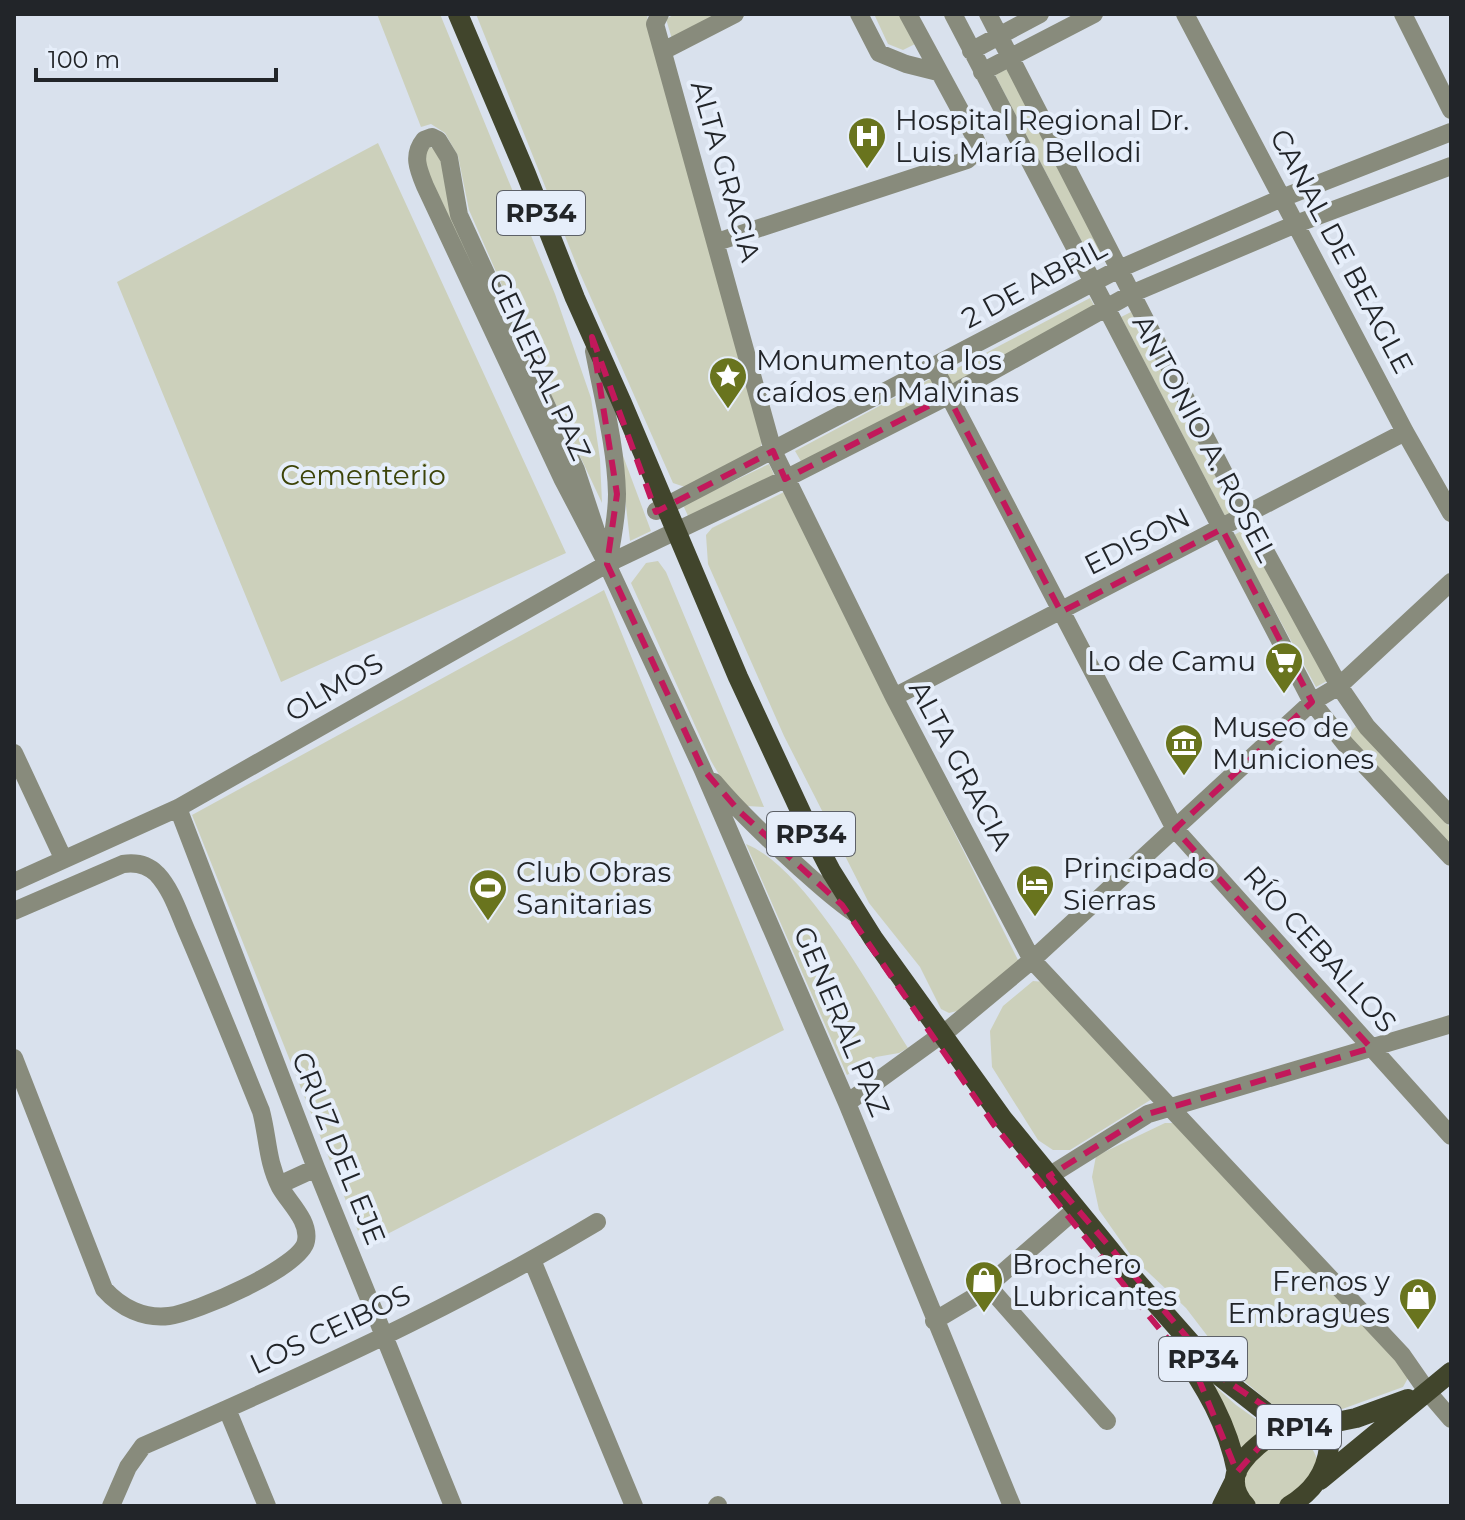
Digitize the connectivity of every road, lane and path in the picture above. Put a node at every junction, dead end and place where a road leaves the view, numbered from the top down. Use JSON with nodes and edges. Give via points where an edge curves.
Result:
{"nodes":[{"id":1,"x":458,"y":14,"type":"edge"},
{"id":2,"x":660,"y":14,"type":"edge"},
{"id":3,"x":735,"y":14,"type":"edge"},
{"id":4,"x":859,"y":14,"type":"edge"},
{"id":5,"x":908,"y":14,"type":"edge"},
{"id":6,"x":953,"y":14,"type":"edge"},
{"id":7,"x":988,"y":14,"type":"edge"},
{"id":8,"x":1040,"y":14,"type":"edge"},
{"id":9,"x":1094,"y":14,"type":"edge"},
{"id":10,"x":1185,"y":14,"type":"edge"},
{"id":11,"x":1403,"y":14,"type":"edge"},
{"id":12,"x":999,"y":36,"type":"junction"},
{"id":13,"x":663,"y":51,"type":"junction"},
{"id":14,"x":971,"y":51,"type":"junction"},
{"id":15,"x":1010,"y":57,"type":"junction"},
{"id":16,"x":938,"y":72,"type":"junction"},
{"id":17,"x":982,"y":72,"type":"junction"},
{"id":18,"x":1451,"y":110,"type":"edge"},
{"id":19,"x":1451,"y":132,"type":"edge"},
{"id":20,"x":1451,"y":166,"type":"edge"},
{"id":21,"x":1282,"y":198,"type":"junction"},
{"id":22,"x":1296,"y":224,"type":"junction"},
{"id":23,"x":717,"y":242,"type":"junction"},
{"id":24,"x":1119,"y":269,"type":"junction"},
{"id":25,"x":1093,"y":284,"type":"junction"},
{"id":26,"x":1131,"y":294,"type":"junction"},
{"id":27,"x":1105,"y":308,"type":"junction"},
{"id":28,"x":592,"y":337,"type":"junction"},
{"id":29,"x":934,"y":367,"type":"junction"},
{"id":30,"x":948,"y":396,"type":"junction"},
{"id":31,"x":1405,"y":432,"type":"junction"},
{"id":32,"x":773,"y":451,"type":"junction"},
{"id":33,"x":785,"y":479,"type":"junction"},
{"id":34,"x":660,"y":509,"type":"junction"},
{"id":35,"x":1451,"y":513,"type":"edge"},
{"id":36,"x":1246,"y":516,"type":"junction"},
{"id":37,"x":1222,"y":529,"type":"junction"},
{"id":38,"x":671,"y":532,"type":"junction"},
{"id":39,"x":607,"y":564,"type":"junction"},
{"id":40,"x":1451,"y":582,"type":"edge"},
{"id":41,"x":1061,"y":612,"type":"junction"},
{"id":42,"x":1339,"y":686,"type":"junction"},
{"id":43,"x":894,"y":697,"type":"junction"},
{"id":44,"x":1312,"y":702,"type":"junction"},
{"id":45,"x":14,"y":753,"type":"edge"},
{"id":46,"x":702,"y":768,"type":"junction"},
{"id":47,"x":178,"y":808,"type":"junction"},
{"id":48,"x":1451,"y":816,"type":"edge"},
{"id":49,"x":1175,"y":829,"type":"junction"},
{"id":50,"x":1451,"y":857,"type":"edge"},
{"id":51,"x":63,"y":858,"type":"junction"},
{"id":52,"x":14,"y":882,"type":"edge"},
{"id":53,"x":14,"y":911,"type":"edge"},
{"id":54,"x":850,"y":911,"type":"junction"},
{"id":55,"x":1032,"y":960,"type":"junction"},
{"id":56,"x":1451,"y":1024,"type":"edge"},
{"id":57,"x":938,"y":1038,"type":"junction"},
{"id":58,"x":1371,"y":1048,"type":"junction"},
{"id":59,"x":14,"y":1058,"type":"edge"},
{"id":60,"x":847,"y":1103,"type":"junction"},
{"id":61,"x":1169,"y":1106,"type":"junction"},
{"id":62,"x":1451,"y":1136,"type":"edge"},
{"id":63,"x":316,"y":1168,"type":"junction"},
{"id":64,"x":1049,"y":1176,"type":"junction"},
{"id":65,"x":279,"y":1185,"type":"junction"},
{"id":66,"x":1068,"y":1216,"type":"junction"},
{"id":67,"x":597,"y":1222,"type":"dead end"},
{"id":68,"x":532,"y":1260,"type":"junction"},
{"id":69,"x":987,"y":1285,"type":"junction"},
{"id":70,"x":934,"y":1321,"type":"junction"},
{"id":71,"x":385,"y":1336,"type":"junction"},
{"id":72,"x":1451,"y":1372,"type":"edge"},
{"id":73,"x":1427,"y":1391,"type":"junction"},
{"id":74,"x":227,"y":1409,"type":"junction"},
{"id":75,"x":1448,"y":1412,"type":"edge"},
{"id":76,"x":1107,"y":1421,"type":"dead end"},
{"id":77,"x":1300,"y":1427,"type":"junction"},
{"id":78,"x":1236,"y":1476,"type":"junction"},
{"id":79,"x":1300,"y":1499,"type":"edge"},
{"id":80,"x":111,"y":1506,"type":"edge"},
{"id":81,"x":267,"y":1506,"type":"edge"},
{"id":82,"x":453,"y":1506,"type":"edge"},
{"id":83,"x":634,"y":1506,"type":"edge"},
{"id":84,"x":1012,"y":1506,"type":"edge"},
{"id":85,"x":1222,"y":1506,"type":"edge"},
{"id":86,"x":1246,"y":1506,"type":"edge"}],
"edges":[{"from":1,"to":28,"type":"main road","number":"RP34"},
{"from":2,"to":13,"type":"street","name":"ALTA GRACIA","via":[[655,24]]},
{"from":3,"to":13,"type":"street"},
{"from":4,"to":16,"type":"street","via":[[879,53]]},
{"from":5,"to":16,"type":"street"},
{"from":6,"to":14,"type":"street","name":"ANTONIO A. ROSEL"},
{"from":7,"to":12,"type":"street","name":"ANTONIO A. ROSEL"},
{"from":8,"to":12,"type":"street"},
{"from":9,"to":15,"type":"street"},
{"from":10,"to":21,"type":"street","name":"CANAL DE BEAGLE"},
{"from":11,"to":18,"type":"street"},
{"from":12,"to":14,"type":"street"},
{"from":12,"to":15,"type":"street","name":"ANTONIO A. ROSEL"},
{"from":13,"to":23,"type":"street","name":"ALTA GRACIA"},
{"from":14,"to":17,"type":"street","name":"ANTONIO A. ROSEL"},
{"from":15,"to":17,"type":"street"},
{"from":15,"to":24,"type":"street","name":"ANTONIO A. ROSEL"},
{"from":16,"to":23,"type":"street","via":[[978,145],[967,160]]},
{"from":17,"to":25,"type":"street","name":"ANTONIO A. ROSEL"},
{"from":19,"to":21,"type":"street","name":"2 DE ABRIL"},
{"from":20,"to":22,"type":"street","name":"2 DE ABRIL"},
{"from":21,"to":22,"type":"street","name":"CANAL DE BEAGLE"},
{"from":21,"to":24,"type":"street","name":"2 DE ABRIL"},
{"from":22,"to":26,"type":"street","name":"2 DE ABRIL"},
{"from":22,"to":31,"type":"street","name":"CANAL DE BEAGLE"},
{"from":23,"to":32,"type":"street","name":"ALTA GRACIA"},
{"from":24,"to":25,"type":"street","name":"2 DE ABRIL"},
{"from":24,"to":26,"type":"street","name":"ANTONIO A. ROSEL"},
{"from":25,"to":27,"type":"street","name":"ANTONIO A. ROSEL"},
{"from":25,"to":29,"type":"street","name":"2 DE ABRIL"},
{"from":26,"to":27,"type":"street","name":"2 DE ABRIL"},
{"from":26,"to":36,"type":"street","name":"ANTONIO A. ROSEL"},
{"from":27,"to":30,"type":"street","name":"2 DE ABRIL"},
{"from":27,"to":37,"type":"street","name":"ANTONIO A. ROSEL"},
{"from":28,"to":34,"type":"main road","number":"RP34","via":[[614,406]]},
{"from":28,"to":39,"type":"street","via":[[617,494]]},
{"from":29,"to":30,"type":"street","name":"RÍO CEBALLOS"},
{"from":29,"to":32,"type":"street","name":"2 DE ABRIL"},
{"from":30,"to":33,"type":"street","name":"2 DE ABRIL"},
{"from":30,"to":41,"type":"street","name":"RÍO CEBALLOS"},
{"from":31,"to":35,"type":"street","name":"CANAL DE BEAGLE"},
{"from":31,"to":36,"type":"street","name":"EDISON"},
{"from":32,"to":33,"type":"street","name":"ALTA GRACIA"},
{"from":32,"to":34,"type":"street","name":"2 DE ABRIL"},
{"from":33,"to":38,"type":"street","name":"2 DE ABRIL"},
{"from":33,"to":43,"type":"street","name":"ALTA GRACIA"},
{"from":34,"to":38,"type":"main road","number":"RP34"},
{"from":36,"to":37,"type":"street","name":"EDISON"},
{"from":36,"to":42,"type":"street","name":"ANTONIO A. ROSEL"},
{"from":37,"to":41,"type":"street","name":"EDISON"},
{"from":37,"to":44,"type":"street","name":"ANTONIO A. ROSEL"},
{"from":38,"to":39,"type":"street","name":"OLMOS"},
{"from":38,"to":54,"type":"main road","number":"RP34","via":[[795,825]]},
{"from":39,"to":39,"type":"street","name":"GENERAL PAZ","via":[[576,470],[459,215],[449,158],[438,140],[424,140],[416,154],[417,168]]},
{"from":39,"to":46,"type":"street","name":"GENERAL PAZ"},
{"from":39,"to":47,"type":"street","name":"OLMOS"},
{"from":40,"to":42,"type":"street"},
{"from":41,"to":43,"type":"street","name":"EDISON"},
{"from":41,"to":49,"type":"street","name":"RÍO CEBALLOS"},
{"from":42,"to":44,"type":"street"},
{"from":42,"to":48,"type":"street","name":"ANTONIO A. ROSEL","via":[[1367,727]]},
{"from":43,"to":55,"type":"street","name":"ALTA GRACIA"},
{"from":44,"to":49,"type":"street"},
{"from":44,"to":50,"type":"street","name":"ANTONIO A. ROSEL"},
{"from":45,"to":51,"type":"street"},
{"from":46,"to":54,"type":"street","via":[[739,811]]},
{"from":46,"to":60,"type":"street","name":"GENERAL PAZ"},
{"from":47,"to":51,"type":"street","name":"OLMOS"},
{"from":47,"to":63,"type":"street","name":"CRUZ DEL EJE"},
{"from":49,"to":55,"type":"street"},
{"from":49,"to":58,"type":"street","name":"RÍO CEBALLOS"},
{"from":51,"to":52,"type":"street","name":"OLMOS"},
{"from":53,"to":65,"type":"street","via":[[123,864],[146,866],[157,875],[182,921],[261,1111],[269,1164]]},
{"from":54,"to":57,"type":"main road","number":"RP34"},
{"from":55,"to":57,"type":"street"},
{"from":55,"to":61,"type":"street","name":"ALTA GRACIA"},
{"from":56,"to":58,"type":"street"},
{"from":57,"to":60,"type":"street"},
{"from":57,"to":64,"type":"main road","number":"RP34"},
{"from":57,"to":66,"type":"main road","number":"RP34","via":[[994,1125]]},
{"from":58,"to":61,"type":"street"},
{"from":58,"to":62,"type":"street","name":"RÍO CEBALLOS"},
{"from":59,"to":65,"type":"street","via":[[104,1289],[128,1309],[150,1316],[190,1312],[284,1267],[307,1241],[303,1221]]},
{"from":60,"to":70,"type":"street","name":"GENERAL PAZ"},
{"from":61,"to":64,"type":"street"},
{"from":61,"to":73,"type":"street","name":"ALTA GRACIA","via":[[1402,1355]]},
{"from":63,"to":65,"type":"street"},
{"from":63,"to":71,"type":"street","name":"CRUZ DEL EJE"},
{"from":64,"to":77,"type":"main road","number":"RP34","via":[[1221,1377],[1267,1413]]},
{"from":66,"to":69,"type":"street"},
{"from":66,"to":78,"type":"main road","number":"RP34","via":[[1197,1375],[1232,1447]]},
{"from":67,"to":68,"type":"street","name":"LOS CEIBOS"},
{"from":68,"to":71,"type":"street","name":"LOS CEIBOS"},
{"from":68,"to":83,"type":"street"},
{"from":69,"to":70,"type":"street"},
{"from":69,"to":76,"type":"street"},
{"from":70,"to":84,"type":"street","name":"GENERAL PAZ"},
{"from":71,"to":74,"type":"street","name":"LOS CEIBOS"},
{"from":71,"to":82,"type":"street","name":"CRUZ DEL EJE"},
{"from":72,"to":73,"type":"main road","number":"RP14"},
{"from":73,"to":75,"type":"street","name":"ALTA GRACIA"},
{"from":73,"to":77,"type":"main road","number":"RP14","via":[[1356,1418]]},
{"from":73,"to":79,"type":"main road","number":"RP14"},
{"from":74,"to":80,"type":"street","name":"LOS CEIBOS","via":[[143,1446]]},
{"from":74,"to":81,"type":"street"},
{"from":77,"to":78,"type":"main road","number":"RP14","via":[[1268,1437],[1252,1450]]},
{"from":77,"to":79,"type":"main road","number":"RP14","via":[[1321,1435],[1329,1447],[1327,1465]]},
{"from":78,"to":85,"type":"main road","number":"RP14"},
{"from":78,"to":86,"type":"main road","number":"RP14"}]}
